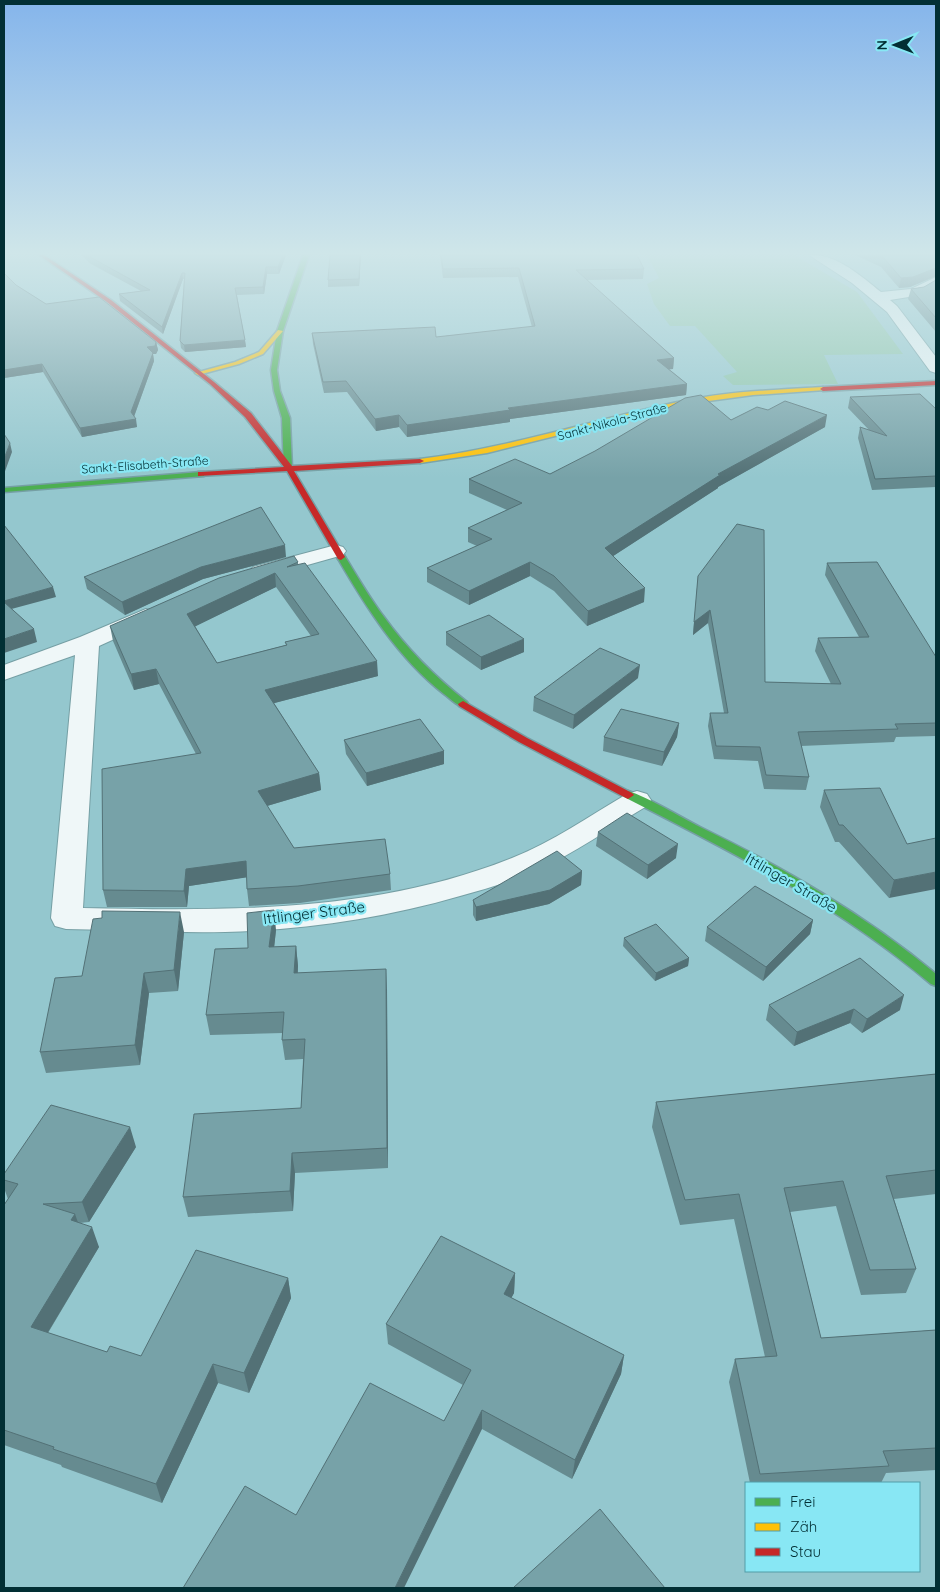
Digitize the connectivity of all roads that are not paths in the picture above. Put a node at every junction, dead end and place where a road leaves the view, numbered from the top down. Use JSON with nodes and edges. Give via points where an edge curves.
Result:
{"nodes":[{"id":1,"x":144,"y":329,"type":"edge"},
{"id":2,"x":908,"y":329,"type":"edge"},
{"id":3,"x":280,"y":331,"type":"joint"},
{"id":4,"x":936,"y":368,"type":"edge"},
{"id":5,"x":198,"y":373,"type":"junction"},
{"id":6,"x":936,"y":383,"type":"edge"},
{"id":7,"x":288,"y":469,"type":"junction"},
{"id":8,"x":4,"y":490,"type":"edge"},
{"id":9,"x":336,"y":551,"type":"junction"},
{"id":10,"x":241,"y":578,"type":"edge"},
{"id":11,"x":168,"y":606,"type":"edge"},
{"id":12,"x":88,"y":642,"type":"junction"},
{"id":13,"x":4,"y":673,"type":"edge"},
{"id":14,"x":637,"y":800,"type":"junction"},
{"id":15,"x":936,"y":981,"type":"edge"}],
"edges":[{"from":1,"to":5,"type":"street","name":"Ittlinger Straße"},
{"from":2,"to":4,"type":"street"},
{"from":3,"to":5,"type":"street","name":"Ittlinger Straße","via":[[261,353]]},
{"from":3,"to":7,"type":"street","name":"Ittlinger Straße","via":[[274,370],[276,391],[286,418]]},
{"from":5,"to":7,"type":"street","name":"Ittlinger Straße","via":[[241,407]]},
{"from":6,"to":7,"type":"street","name":"Sankt-Nikola-Straße","via":[[731,394],[682,403],[536,442],[446,458]]},
{"from":7,"to":8,"type":"street","name":"Sankt-Elisabeth-Straße"},
{"from":7,"to":9,"type":"street","name":"Ittlinger Straße"},
{"from":9,"to":10,"type":"street"},
{"from":9,"to":14,"type":"street","name":"Ittlinger Straße","via":[[385,628],[418,667],[457,700]]},
{"from":11,"to":12,"type":"street"},
{"from":12,"to":13,"type":"street"},
{"from":12,"to":14,"type":"street","name":"Ittlinger Straße","via":[[66,918],[247,920],[319,915],[397,902],[508,871]]},
{"from":14,"to":15,"type":"street","name":"Ittlinger Straße","via":[[830,904],[920,966]]}]}
